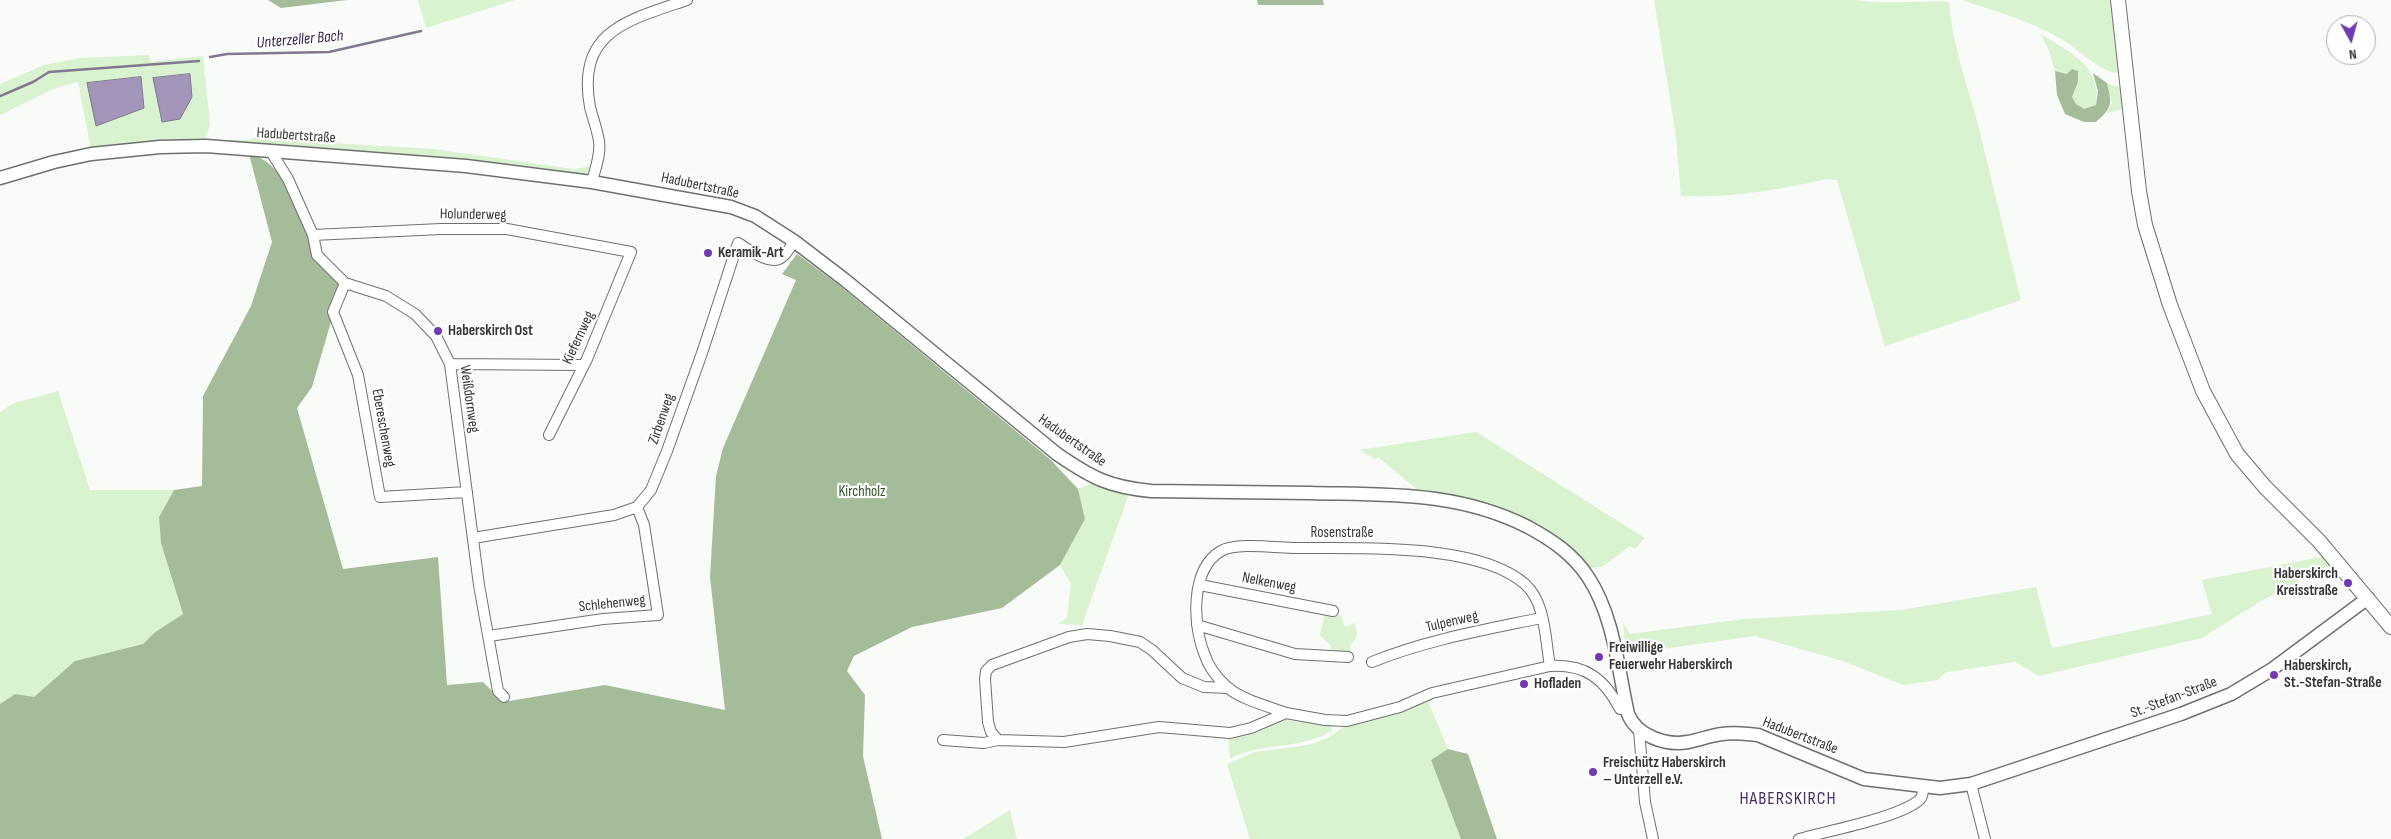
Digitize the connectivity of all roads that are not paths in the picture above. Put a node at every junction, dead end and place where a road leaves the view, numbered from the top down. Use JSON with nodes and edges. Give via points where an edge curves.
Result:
{"nodes":[{"id":1,"x":687,"y":0,"type":"edge"},
{"id":2,"x":2118,"y":0,"type":"edge"},
{"id":3,"x":270,"y":150,"type":"junction"},
{"id":4,"x":0,"y":178,"type":"edge"},
{"id":5,"x":592,"y":182,"type":"junction"},
{"id":6,"x":313,"y":235,"type":"junction"},
{"id":7,"x":794,"y":241,"type":"junction"},
{"id":8,"x":631,"y":252,"type":"joint"},
{"id":9,"x":345,"y":283,"type":"junction"},
{"id":10,"x":450,"y":364,"type":"junction"},
{"id":11,"x":582,"y":365,"type":"junction"},
{"id":12,"x":549,"y":434,"type":"dead end"},
{"id":13,"x":467,"y":492,"type":"junction"},
{"id":14,"x":637,"y":507,"type":"junction"},
{"id":15,"x":473,"y":538,"type":"junction"},
{"id":16,"x":1200,"y":585,"type":"junction"},
{"id":17,"x":2368,"y":598,"type":"junction"},
{"id":18,"x":1333,"y":611,"type":"dead end"},
{"id":19,"x":1541,"y":618,"type":"junction"},
{"id":20,"x":1198,"y":625,"type":"junction"},
{"id":21,"x":2391,"y":627,"type":"edge"},
{"id":22,"x":489,"y":636,"type":"junction"},
{"id":23,"x":1348,"y":657,"type":"dead end"},
{"id":24,"x":1372,"y":662,"type":"dead end"},
{"id":25,"x":1550,"y":666,"type":"junction"},
{"id":26,"x":1229,"y":688,"type":"junction"},
{"id":27,"x":504,"y":697,"type":"dead end"},
{"id":28,"x":1627,"y":708,"type":"junction"},
{"id":29,"x":1286,"y":713,"type":"junction"},
{"id":30,"x":1639,"y":730,"type":"junction"},
{"id":31,"x":943,"y":740,"type":"dead end"},
{"id":32,"x":998,"y":740,"type":"junction"},
{"id":33,"x":1971,"y":784,"type":"junction"},
{"id":34,"x":1923,"y":787,"type":"junction"},
{"id":35,"x":1652,"y":839,"type":"edge"},
{"id":36,"x":1799,"y":839,"type":"edge"},
{"id":37,"x":1984,"y":839,"type":"edge"}],
"edges":[{"from":1,"to":5,"type":"street","via":[[620,27],[602,42],[591,58],[587,83],[600,146]]},
{"from":2,"to":17,"type":"main road","via":[[2145,225],[2170,305],[2203,392],[2237,454]]},
{"from":3,"to":4,"type":"street","name":"Hadubertstraße","via":[[160,147],[92,154]]},
{"from":3,"to":5,"type":"street","name":"Hadubertstraße","via":[[466,166]]},
{"from":3,"to":6,"type":"street","name":"Weißdornweg","via":[[288,179]]},
{"from":5,"to":7,"type":"street","name":"Hadubertstraße","via":[[731,207],[755,216]]},
{"from":6,"to":8,"type":"street","name":"Holunderweg","via":[[441,228],[507,229]]},
{"from":6,"to":9,"type":"street","name":"Weißdornweg","via":[[317,255]]},
{"from":7,"to":14,"type":"street","name":"Zirbenweg","via":[[783,257],[776,260],[767,259],[738,243],[667,452],[651,490]]},
{"from":7,"to":28,"type":"street","name":"Hadubertstraße","via":[[1057,454],[1100,481],[1151,491],[1419,495],[1479,506],[1549,538],[1568,552],[1581,568],[1600,601],[1608,621]]},
{"from":8,"to":11,"type":"street","name":"Kiefernweg"},
{"from":9,"to":10,"type":"street","name":"Weißdornweg","via":[[386,296],[416,314],[436,336]]},
{"from":9,"to":13,"type":"street","name":"Ebereschenweg","via":[[333,312],[358,375],[380,498]]},
{"from":10,"to":11,"type":"street"},
{"from":10,"to":13,"type":"street","name":"Weißdornweg"},
{"from":11,"to":12,"type":"street","name":"Kiefernweg"},
{"from":13,"to":15,"type":"street","name":"Weißdornweg"},
{"from":14,"to":15,"type":"street","via":[[614,515]]},
{"from":14,"to":22,"type":"street","name":"Schlehenweg","via":[[644,524],[658,615],[603,619]]},
{"from":15,"to":22,"type":"street","name":"Weißdornweg"},
{"from":16,"to":18,"type":"street","name":"Nelkenweg"},
{"from":16,"to":19,"type":"street","name":"Rosenstraße","via":[[1203,571],[1214,556],[1228,549],[1391,548],[1471,560],[1497,569],[1516,578],[1530,590],[1538,601]]},
{"from":16,"to":20,"type":"street","name":"Rosenstraße"},
{"from":17,"to":21,"type":"main road"},
{"from":17,"to":33,"type":"street","name":"St.-Stefan-Straße","via":[[2271,670],[2231,694],[2164,720]]},
{"from":19,"to":24,"type":"street","name":"Tulpenweg","via":[[1404,649]]},
{"from":19,"to":25,"type":"street","name":"Rosenstraße"},
{"from":20,"to":23,"type":"street","via":[[1295,654]]},
{"from":20,"to":26,"type":"street","name":"Rosenstraße","via":[[1204,654]]},
{"from":22,"to":27,"type":"street","name":"Weißdornweg","via":[[498,690]]},
{"from":25,"to":28,"type":"street","name":"Rosenstraße","via":[[1569,665],[1588,673],[1601,682],[1620,709]]},
{"from":25,"to":29,"type":"street","name":"Rosenstraße","via":[[1432,693],[1400,707],[1355,720]]},
{"from":26,"to":29,"type":"street","name":"Rosenstraße"},
{"from":26,"to":32,"type":"street","name":"Rosenstraße","via":[[1204,687],[1182,678],[1140,642],[1079,635],[992,665],[986,671],[988,722]]},
{"from":28,"to":30,"type":"street","name":"Hadubertstraße","via":[[1630,720]]},
{"from":29,"to":32,"type":"street","via":[[1230,733],[1159,727],[1064,742]]},
{"from":30,"to":34,"type":"street","name":"Hadubertstraße","via":[[1664,741],[1686,742],[1721,734],[1758,735],[1864,779]]},
{"from":30,"to":35,"type":"street","via":[[1645,802]]},
{"from":31,"to":32,"type":"street","via":[[984,743]]},
{"from":33,"to":34,"type":"street","name":"St.-Stefan-Straße"},
{"from":33,"to":37,"type":"street"},
{"from":34,"to":36,"type":"street","via":[[1922,798],[1905,808]]}]}
